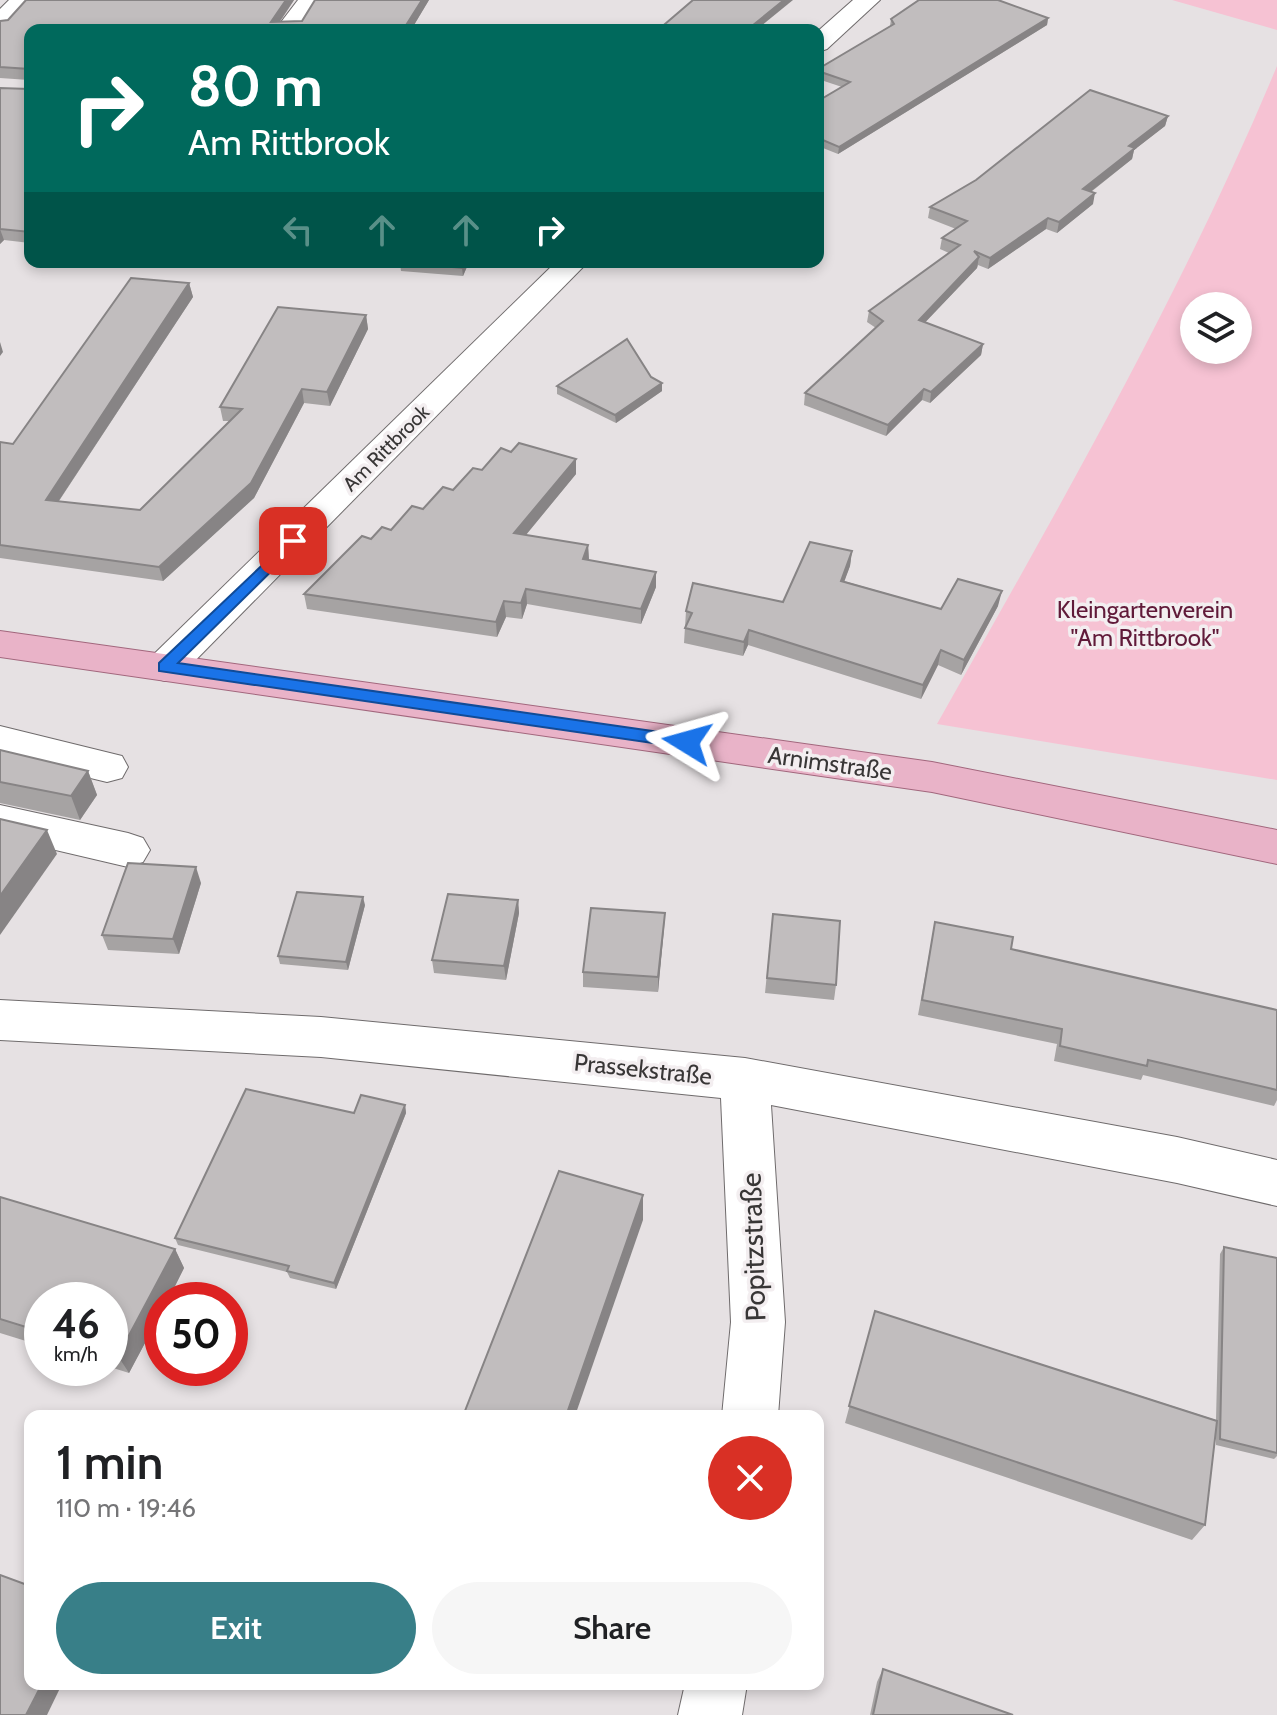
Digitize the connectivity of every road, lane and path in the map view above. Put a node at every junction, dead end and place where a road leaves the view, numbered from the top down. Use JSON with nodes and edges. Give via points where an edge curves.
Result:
{"nodes":[{"id":1,"x":23,"y":0,"type":"edge"},
{"id":2,"x":310,"y":0,"type":"edge"},
{"id":3,"x":868,"y":0,"type":"edge"},
{"id":4,"x":0,"y":23,"type":"edge"},
{"id":5,"x":292,"y":24,"type":"edge"},
{"id":6,"x":824,"y":39,"type":"edge"},
{"id":7,"x":567,"y":268,"type":"edge"},
{"id":8,"x":0,"y":644,"type":"edge"},
{"id":9,"x":165,"y":667,"type":"junction"},
{"id":10,"x":0,"y":741,"type":"edge"},
{"id":11,"x":107,"y":767,"type":"dead end"},
{"id":12,"x":0,"y":821,"type":"edge"},
{"id":13,"x":1277,"y":847,"type":"edge"},
{"id":14,"x":128,"y":850,"type":"dead end"},
{"id":15,"x":0,"y":1020,"type":"edge"},
{"id":16,"x":745,"y":1079,"type":"junction"},
{"id":17,"x":1277,"y":1183,"type":"edge"},
{"id":18,"x":751,"y":1410,"type":"edge"},
{"id":19,"x":715,"y":1690,"type":"edge"},
{"id":20,"x":710,"y":1715,"type":"edge"}],
"edges":[{"from":1,"to":4,"type":"street"},
{"from":2,"to":5,"type":"street"},
{"from":3,"to":6,"type":"street"},
{"from":7,"to":9,"type":"street","name":"Am Rittbrook"},
{"from":8,"to":9,"type":"main road","name":"Arnimstraße"},
{"from":9,"to":13,"type":"main road","name":"Arnimstraße","via":[[932,777]]},
{"from":10,"to":11,"type":"street"},
{"from":12,"to":14,"type":"street"},
{"from":15,"to":16,"type":"street","name":"Prassekstraße","via":[[321,1037]]},
{"from":16,"to":17,"type":"street","name":"Prassekstraße"},
{"from":16,"to":18,"type":"street","name":"Popitzstraße","via":[[758,1322]]},
{"from":19,"to":20,"type":"street"}]}
